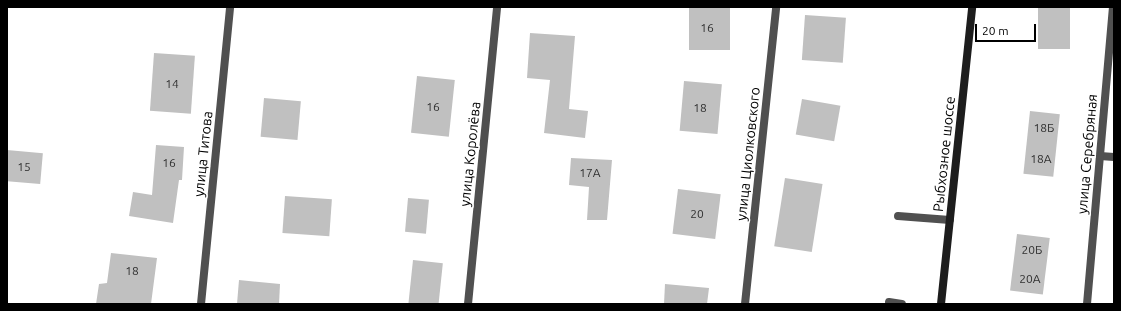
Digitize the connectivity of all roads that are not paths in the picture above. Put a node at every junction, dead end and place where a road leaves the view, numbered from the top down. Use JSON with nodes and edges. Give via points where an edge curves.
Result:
{"nodes":[{"id":1,"x":230,"y":7,"type":"edge"},
{"id":2,"x":497,"y":7,"type":"edge"},
{"id":3,"x":776,"y":7,"type":"edge"},
{"id":4,"x":972,"y":7,"type":"edge"},
{"id":5,"x":1113,"y":7,"type":"edge"},
{"id":6,"x":1100,"y":156,"type":"junction"},
{"id":7,"x":1114,"y":156,"type":"edge"},
{"id":8,"x":898,"y":216,"type":"dead end"},
{"id":9,"x":950,"y":220,"type":"junction"},
{"id":10,"x":889,"y":302,"type":"dead end"},
{"id":11,"x":201,"y":304,"type":"edge"},
{"id":12,"x":468,"y":304,"type":"edge"},
{"id":13,"x":745,"y":304,"type":"edge"},
{"id":14,"x":902,"y":304,"type":"edge"},
{"id":15,"x":941,"y":304,"type":"edge"},
{"id":16,"x":1087,"y":304,"type":"edge"}],
"edges":[{"from":1,"to":11,"type":"street","name":"улица Титова"},
{"from":2,"to":12,"type":"street","name":"улица Королёва"},
{"from":3,"to":13,"type":"street","name":"улица Циолковского"},
{"from":4,"to":9,"type":"street","name":"Рыбхозное шоссе"},
{"from":5,"to":6,"type":"street","name":"улица Серебряная"},
{"from":6,"to":7,"type":"street"},
{"from":6,"to":16,"type":"street","name":"улица Серебряная"},
{"from":8,"to":9,"type":"street"},
{"from":9,"to":15,"type":"street","name":"Рыбхозное шоссе"},
{"from":10,"to":14,"type":"street"}]}
